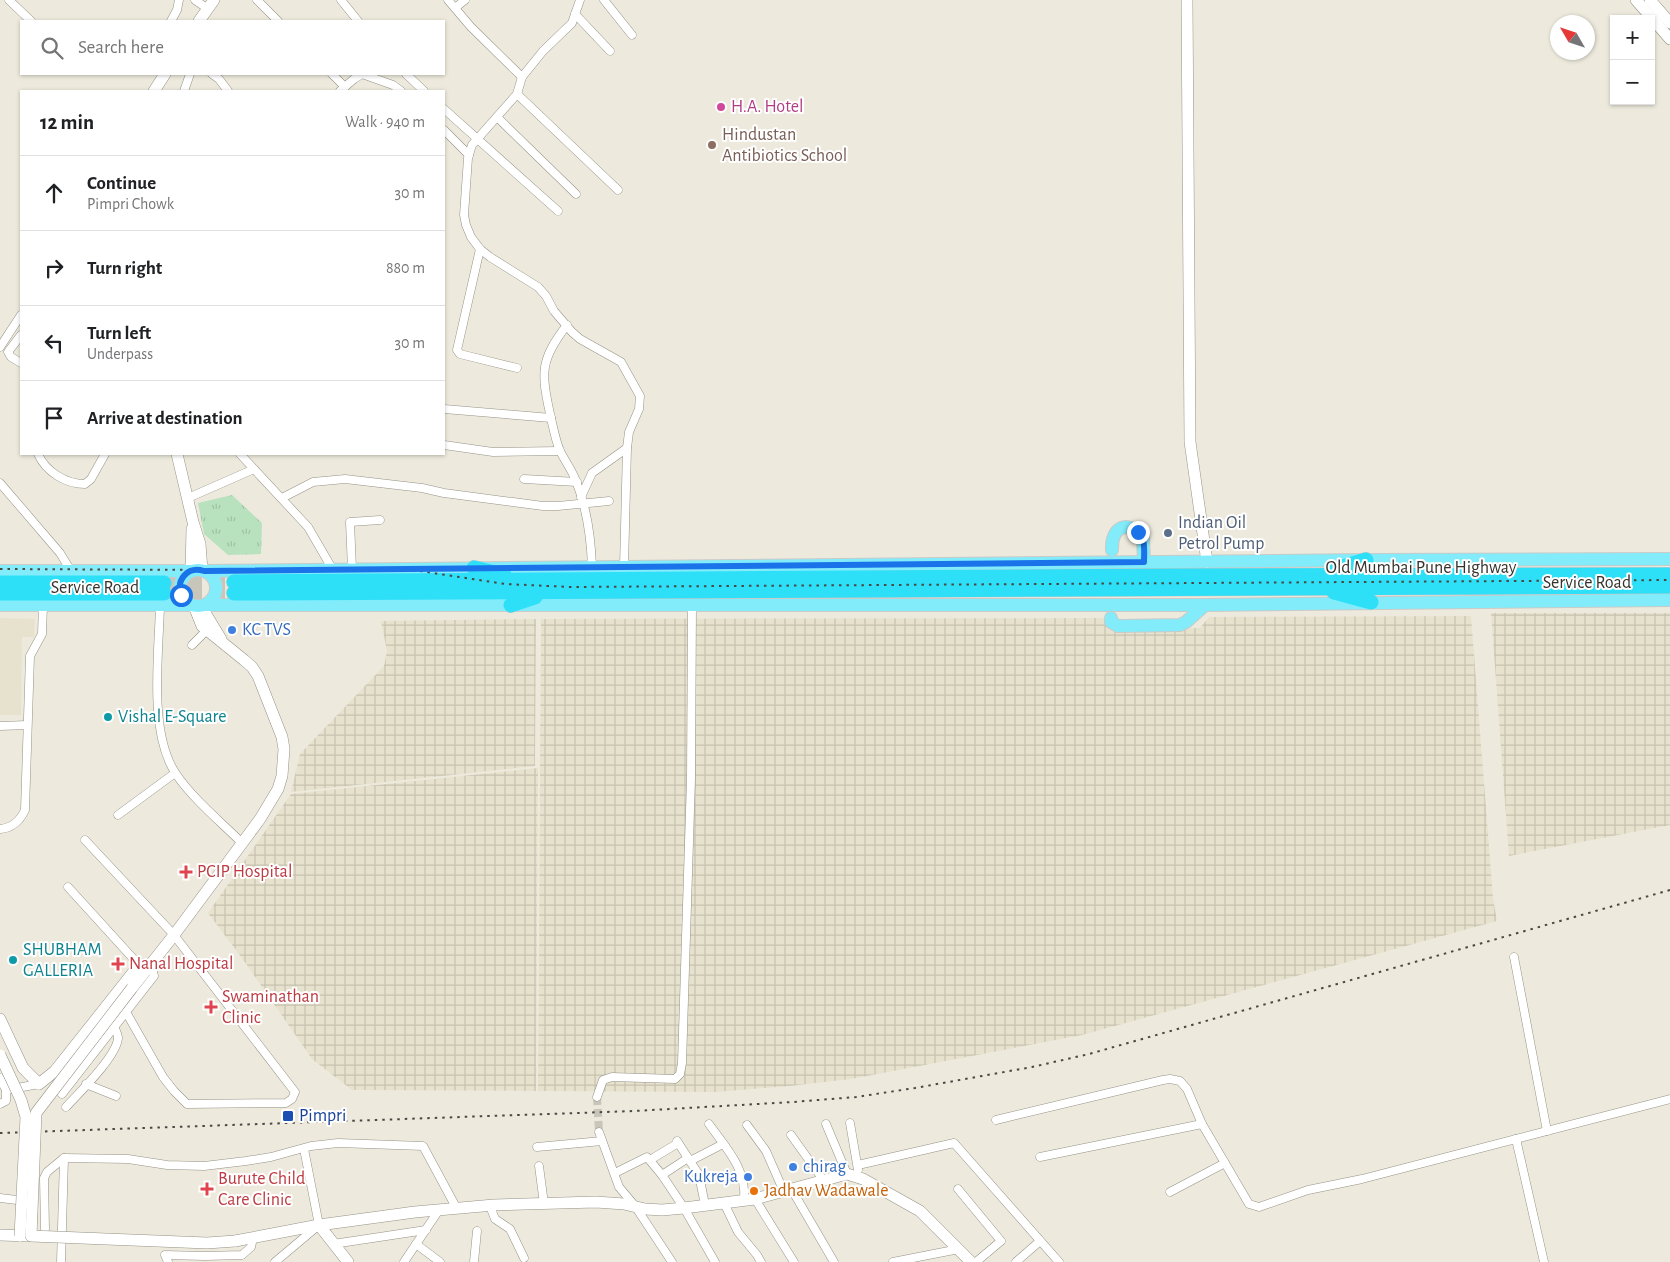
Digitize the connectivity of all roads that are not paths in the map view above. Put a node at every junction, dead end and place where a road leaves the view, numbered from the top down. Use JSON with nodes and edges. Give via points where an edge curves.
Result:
{"nodes":[{"id":1,"x":9,"y":0,"type":"edge"},
{"id":2,"x":179,"y":0,"type":"edge"},
{"id":3,"x":195,"y":0,"type":"edge"},
{"id":4,"x":257,"y":0,"type":"edge"},
{"id":5,"x":341,"y":0,"type":"edge"},
{"id":6,"x":448,"y":0,"type":"edge"},
{"id":7,"x":465,"y":0,"type":"edge"},
{"id":8,"x":580,"y":0,"type":"edge"},
{"id":9,"x":604,"y":0,"type":"edge"},
{"id":10,"x":1187,"y":0,"type":"edge"},
{"id":11,"x":1636,"y":0,"type":"edge"},
{"id":12,"x":1650,"y":0,"type":"edge"},
{"id":13,"x":211,"y":4,"type":"edge"},
{"id":14,"x":455,"y":8,"type":"junction"},
{"id":15,"x":575,"y":14,"type":"junction"},
{"id":16,"x":30,"y":20,"type":"edge"},
{"id":17,"x":172,"y":20,"type":"edge"},
{"id":18,"x":200,"y":20,"type":"edge"},
{"id":19,"x":277,"y":20,"type":"edge"},
{"id":20,"x":357,"y":20,"type":"edge"},
{"id":21,"x":1670,"y":23,"type":"edge"},
{"id":22,"x":632,"y":35,"type":"dead end"},
{"id":23,"x":1670,"y":39,"type":"edge"},
{"id":24,"x":610,"y":51,"type":"dead end"},
{"id":25,"x":164,"y":75,"type":"edge"},
{"id":26,"x":190,"y":75,"type":"edge"},
{"id":27,"x":214,"y":75,"type":"edge"},
{"id":28,"x":333,"y":75,"type":"edge"},
{"id":29,"x":366,"y":75,"type":"edge"},
{"id":30,"x":366,"y":75,"type":"edge"},
{"id":31,"x":407,"y":75,"type":"edge"},
{"id":32,"x":522,"y":77,"type":"junction"},
{"id":33,"x":342,"y":89,"type":"edge"},
{"id":34,"x":155,"y":90,"type":"edge"},
{"id":35,"x":184,"y":90,"type":"edge"},
{"id":36,"x":227,"y":90,"type":"edge"},
{"id":37,"x":400,"y":90,"type":"edge"},
{"id":38,"x":423,"y":90,"type":"edge"},
{"id":39,"x":518,"y":94,"type":"junction"},
{"id":40,"x":445,"y":110,"type":"edge"},
{"id":41,"x":498,"y":117,"type":"junction"},
{"id":42,"x":445,"y":131,"type":"edge"},
{"id":43,"x":478,"y":139,"type":"junction"},
{"id":44,"x":469,"y":155,"type":"junction"},
{"id":45,"x":618,"y":190,"type":"dead end"},
{"id":46,"x":576,"y":194,"type":"dead end"},
{"id":47,"x":558,"y":211,"type":"dead end"},
{"id":48,"x":480,"y":249,"type":"junction"},
{"id":49,"x":20,"y":317,"type":"edge"},
{"id":50,"x":567,"y":325,"type":"junction"},
{"id":51,"x":20,"y":336,"type":"edge"},
{"id":52,"x":0,"y":347,"type":"edge"},
{"id":53,"x":20,"y":362,"type":"edge"},
{"id":54,"x":517,"y":368,"type":"dead end"},
{"id":55,"x":445,"y":408,"type":"edge"},
{"id":56,"x":551,"y":418,"type":"junction"},
{"id":57,"x":445,"y":445,"type":"edge"},
{"id":58,"x":627,"y":448,"type":"junction"},
{"id":59,"x":560,"y":451,"type":"junction"},
{"id":60,"x":39,"y":455,"type":"edge"},
{"id":61,"x":104,"y":455,"type":"edge"},
{"id":62,"x":177,"y":455,"type":"edge"},
{"id":63,"x":241,"y":455,"type":"edge"},
{"id":64,"x":254,"y":469,"type":"junction"},
{"id":65,"x":524,"y":480,"type":"dead end"},
{"id":66,"x":577,"y":482,"type":"junction"},
{"id":67,"x":0,"y":483,"type":"edge"},
{"id":68,"x":188,"y":498,"type":"junction"},
{"id":69,"x":282,"y":498,"type":"junction"},
{"id":70,"x":582,"y":500,"type":"junction"},
{"id":71,"x":609,"y":501,"type":"dead end"},
{"id":72,"x":380,"y":520,"type":"dead end"},
{"id":73,"x":1112,"y":550,"type":"dead end"},
{"id":74,"x":1366,"y":560,"type":"junction"},
{"id":75,"x":1670,"y":560,"type":"edge"},
{"id":76,"x":1144,"y":562,"type":"junction"},
{"id":77,"x":1206,"y":562,"type":"junction"},
{"id":78,"x":592,"y":567,"type":"junction"},
{"id":79,"x":624,"y":567,"type":"junction"},
{"id":80,"x":474,"y":568,"type":"junction"},
{"id":81,"x":352,"y":569,"type":"junction"},
{"id":82,"x":333,"y":570,"type":"junction"},
{"id":83,"x":0,"y":571,"type":"edge"},
{"id":84,"x":71,"y":571,"type":"junction"},
{"id":85,"x":197,"y":571,"type":"junction"},
{"id":86,"x":1670,"y":575,"type":"edge"},
{"id":87,"x":530,"y":580,"type":"junction"},
{"id":88,"x":1315,"y":581,"type":"junction"},
{"id":89,"x":1172,"y":582,"type":"junction"},
{"id":90,"x":0,"y":583,"type":"edge"},
{"id":91,"x":1670,"y":586,"type":"edge"},
{"id":92,"x":551,"y":592,"type":"junction"},
{"id":93,"x":0,"y":593,"type":"edge"},
{"id":94,"x":163,"y":594,"type":"junction"},
{"id":95,"x":1670,"y":600,"type":"edge"},
{"id":96,"x":1372,"y":602,"type":"junction"},
{"id":97,"x":0,"y":605,"type":"edge"},
{"id":98,"x":43,"y":605,"type":"junction"},
{"id":99,"x":511,"y":605,"type":"junction"},
{"id":100,"x":692,"y":605,"type":"junction"},
{"id":101,"x":1205,"y":605,"type":"junction"},
{"id":102,"x":198,"y":606,"type":"junction"},
{"id":103,"x":1111,"y":618,"type":"dead end"},
{"id":104,"x":206,"y":631,"type":"junction"},
{"id":105,"x":222,"y":640,"type":"junction"},
{"id":106,"x":192,"y":645,"type":"dead end"},
{"id":107,"x":27,"y":725,"type":"junction"},
{"id":108,"x":0,"y":726,"type":"edge"},
{"id":109,"x":175,"y":773,"type":"junction"},
{"id":110,"x":118,"y":815,"type":"dead end"},
{"id":111,"x":0,"y":829,"type":"edge"},
{"id":112,"x":85,"y":840,"type":"dead end"},
{"id":113,"x":242,"y":843,"type":"junction"},
{"id":114,"x":68,"y":887,"type":"dead end"},
{"id":115,"x":174,"y":935,"type":"junction"},
{"id":116,"x":1514,"y":956,"type":"dead end"},
{"id":117,"x":151,"y":964,"type":"junction"},
{"id":118,"x":139,"y":965,"type":"junction"},
{"id":119,"x":126,"y":1012,"type":"junction"},
{"id":120,"x":0,"y":1019,"type":"edge"},
{"id":121,"x":114,"y":1028,"type":"junction"},
{"id":122,"x":0,"y":1055,"type":"edge"},
{"id":123,"x":0,"y":1078,"type":"edge"},
{"id":124,"x":39,"y":1084,"type":"junction"},
{"id":125,"x":86,"y":1084,"type":"junction"},
{"id":126,"x":6,"y":1090,"type":"junction"},
{"id":127,"x":62,"y":1094,"type":"dead end"},
{"id":128,"x":116,"y":1096,"type":"dead end"},
{"id":129,"x":597,"y":1097,"type":"tunnel mouth"},
{"id":130,"x":1670,"y":1099,"type":"edge"},
{"id":131,"x":0,"y":1104,"type":"edge"},
{"id":132,"x":66,"y":1107,"type":"dead end"},
{"id":133,"x":996,"y":1120,"type":"dead end"},
{"id":134,"x":850,"y":1123,"type":"dead end"},
{"id":135,"x":709,"y":1124,"type":"dead end"},
{"id":136,"x":826,"y":1124,"type":"dead end"},
{"id":137,"x":1202,"y":1124,"type":"junction"},
{"id":138,"x":746,"y":1125,"type":"dead end"},
{"id":139,"x":1547,"y":1131,"type":"junction"},
{"id":140,"x":599,"y":1132,"type":"tunnel mouth"},
{"id":141,"x":792,"y":1135,"type":"dead end"},
{"id":142,"x":1516,"y":1139,"type":"junction"},
{"id":143,"x":602,"y":1141,"type":"junction"},
{"id":144,"x":723,"y":1144,"type":"junction"},
{"id":145,"x":536,"y":1147,"type":"dead end"},
{"id":146,"x":304,"y":1149,"type":"junction"},
{"id":147,"x":1040,"y":1157,"type":"dead end"},
{"id":148,"x":64,"y":1158,"type":"junction"},
{"id":149,"x":689,"y":1159,"type":"junction"},
{"id":150,"x":650,"y":1160,"type":"junction"},
{"id":151,"x":1225,"y":1163,"type":"junction"},
{"id":152,"x":539,"y":1166,"type":"dead end"},
{"id":153,"x":858,"y":1171,"type":"junction"},
{"id":154,"x":615,"y":1173,"type":"junction"},
{"id":155,"x":847,"y":1174,"type":"junction"},
{"id":156,"x":662,"y":1175,"type":"junction"},
{"id":157,"x":824,"y":1181,"type":"junction"},
{"id":158,"x":958,"y":1189,"type":"dead end"},
{"id":159,"x":788,"y":1191,"type":"junction"},
{"id":160,"x":1170,"y":1192,"type":"dead end"},
{"id":161,"x":0,"y":1198,"type":"edge"},
{"id":162,"x":749,"y":1200,"type":"junction"},
{"id":163,"x":44,"y":1202,"type":"junction"},
{"id":164,"x":724,"y":1203,"type":"junction"},
{"id":165,"x":544,"y":1204,"type":"junction"},
{"id":166,"x":705,"y":1205,"type":"junction"},
{"id":167,"x":490,"y":1206,"type":"junction"},
{"id":168,"x":634,"y":1206,"type":"junction"},
{"id":169,"x":457,"y":1208,"type":"junction"},
{"id":170,"x":684,"y":1208,"type":"junction"},
{"id":171,"x":439,"y":1210,"type":"junction"},
{"id":172,"x":319,"y":1225,"type":"junction"},
{"id":173,"x":45,"y":1229,"type":"dead end"},
{"id":174,"x":426,"y":1230,"type":"junction"},
{"id":175,"x":477,"y":1231,"type":"dead end"},
{"id":176,"x":0,"y":1235,"type":"edge"},
{"id":177,"x":25,"y":1236,"type":"junction"},
{"id":178,"x":253,"y":1238,"type":"junction"},
{"id":179,"x":1040,"y":1241,"type":"junction"},
{"id":180,"x":332,"y":1244,"type":"junction"},
{"id":181,"x":416,"y":1244,"type":"junction"},
{"id":182,"x":959,"y":1249,"type":"junction"},
{"id":183,"x":524,"y":1258,"type":"dead end"},
{"id":184,"x":61,"y":1262,"type":"edge"},
{"id":185,"x":168,"y":1262,"type":"edge"},
{"id":186,"x":275,"y":1262,"type":"edge"},
{"id":187,"x":348,"y":1262,"type":"edge"},
{"id":188,"x":404,"y":1262,"type":"edge"},
{"id":189,"x":440,"y":1262,"type":"edge"},
{"id":190,"x":474,"y":1262,"type":"edge"},
{"id":191,"x":672,"y":1262,"type":"edge"},
{"id":192,"x":715,"y":1262,"type":"edge"},
{"id":193,"x":761,"y":1262,"type":"edge"},
{"id":194,"x":794,"y":1262,"type":"edge"},
{"id":195,"x":834,"y":1262,"type":"edge"},
{"id":196,"x":893,"y":1262,"type":"edge"},
{"id":197,"x":971,"y":1262,"type":"edge"},
{"id":198,"x":976,"y":1262,"type":"edge"},
{"id":199,"x":1016,"y":1262,"type":"edge"},
{"id":200,"x":1058,"y":1262,"type":"edge"},
{"id":201,"x":1544,"y":1262,"type":"edge"}],
"edges":[{"from":1,"to":16,"type":"street"},
{"from":2,"to":17,"type":"street","via":[[178,10]]},
{"from":3,"to":13,"type":"street"},
{"from":4,"to":19,"type":"street"},
{"from":5,"to":20,"type":"street"},
{"from":6,"to":14,"type":"street"},
{"from":7,"to":14,"type":"street"},
{"from":8,"to":15,"type":"street"},
{"from":9,"to":22,"type":"street"},
{"from":10,"to":77,"type":"street","via":[[1190,442]]},
{"from":11,"to":23,"type":"street"},
{"from":12,"to":21,"type":"street"},
{"from":13,"to":18,"type":"street"},
{"from":14,"to":32,"type":"street"},
{"from":15,"to":24,"type":"street"},
{"from":15,"to":32,"type":"street","via":[[572,23]]},
{"from":25,"to":34,"type":"street"},
{"from":26,"to":35,"type":"street"},
{"from":27,"to":36,"type":"street"},
{"from":28,"to":33,"type":"street"},
{"from":29,"to":37,"type":"street"},
{"from":30,"to":33,"type":"street","via":[[357,76]]},
{"from":31,"to":38,"type":"street"},
{"from":32,"to":39,"type":"street"},
{"from":39,"to":41,"type":"street"},
{"from":39,"to":45,"type":"street"},
{"from":40,"to":43,"type":"street"},
{"from":41,"to":43,"type":"street"},
{"from":41,"to":46,"type":"street"},
{"from":42,"to":44,"type":"street"},
{"from":43,"to":44,"type":"street"},
{"from":43,"to":47,"type":"street"},
{"from":44,"to":48,"type":"street","via":[[464,215],[471,237]]},
{"from":48,"to":50,"type":"street","via":[[538,287]]},
{"from":48,"to":54,"type":"street","via":[[457,350],[460,354]]},
{"from":49,"to":52,"type":"street"},
{"from":50,"to":56,"type":"street","via":[[552,344],[544,366],[543,385]]},
{"from":50,"to":58,"type":"street","via":[[580,339],[621,362],[640,396]]},
{"from":51,"to":53,"type":"street","via":[[8,352]]},
{"from":55,"to":56,"type":"street"},
{"from":56,"to":59,"type":"street"},
{"from":57,"to":59,"type":"street","via":[[493,452]]},
{"from":58,"to":70,"type":"street","via":[[592,474]]},
{"from":58,"to":79,"type":"street"},
{"from":59,"to":66,"type":"street"},
{"from":60,"to":61,"type":"street","via":[[55,475],[76,484],[85,484],[92,479]]},
{"from":62,"to":68,"type":"street"},
{"from":63,"to":64,"type":"street"},
{"from":64,"to":68,"type":"street"},
{"from":64,"to":69,"type":"street"},
{"from":65,"to":66,"type":"street"},
{"from":66,"to":70,"type":"street"},
{"from":67,"to":84,"type":"street","via":[[60,553]]},
{"from":68,"to":85,"type":"street","via":[[200,544]]},
{"from":69,"to":70,"type":"street","via":[[313,482],[345,479],[543,506]]},
{"from":69,"to":82,"type":"street","via":[[308,527]]},
{"from":70,"to":71,"type":"street"},
{"from":70,"to":78,"type":"street","via":[[592,547]]},
{"from":72,"to":81,"type":"street","via":[[350,522]]},
{"from":73,"to":76,"type":"main road","via":[[1111,542],[1117,530],[1133,528],[1143,537]]},
{"from":74,"to":75,"type":"main road","name":"Service Road"},
{"from":74,"to":77,"type":"main road","name":"Service Road"},
{"from":74,"to":88,"type":"highway"},
{"from":76,"to":77,"type":"main road","name":"Service Road"},
{"from":76,"to":79,"type":"main road","name":"Service Road"},
{"from":78,"to":79,"type":"main road","name":"Service Road"},
{"from":78,"to":80,"type":"main road","name":"Service Road"},
{"from":80,"to":81,"type":"main road","name":"Service Road"},
{"from":80,"to":87,"type":"highway"},
{"from":81,"to":82,"type":"main road","name":"Service Road"},
{"from":82,"to":85,"type":"main road","name":"Service Road"},
{"from":83,"to":84,"type":"main road","name":"Service Road"},
{"from":84,"to":85,"type":"main road","name":"Service Road"},
{"from":85,"to":102,"type":"main road","via":[[182,578],[179,588],[182,598]]},
{"from":85,"to":102,"type":"main road","via":[[213,577],[216,588],[213,598]]},
{"from":86,"to":88,"type":"highway","name":"Old Mumbai Pune Highway"},
{"from":87,"to":89,"type":"highway"},
{"from":87,"to":92,"type":"highway","via":[[234,588]]},
{"from":88,"to":89,"type":"highway","name":"Old Mumbai Pune Highway"},
{"from":88,"to":91,"type":"highway","name":"Old Mumbai Pune Highway"},
{"from":88,"to":96,"type":"highway"},
{"from":89,"to":92,"type":"highway"},
{"from":90,"to":94,"type":"highway"},
{"from":92,"to":99,"type":"highway"},
{"from":93,"to":94,"type":"highway"},
{"from":94,"to":98,"type":"main road","name":"Service Road"},
{"from":94,"to":102,"type":"main road","name":"Service Road"},
{"from":94,"to":109,"type":"street","via":[[157,712],[163,744]]},
{"from":95,"to":96,"type":"main road","name":"Service Road"},
{"from":96,"to":101,"type":"main road","name":"Service Road"},
{"from":97,"to":98,"type":"main road","name":"Service Road"},
{"from":98,"to":107,"type":"street","via":[[44,630],[30,656]]},
{"from":99,"to":100,"type":"main road","name":"Service Road"},
{"from":99,"to":102,"type":"main road","name":"Service Road"},
{"from":100,"to":101,"type":"main road","name":"Service Road"},
{"from":100,"to":129,"type":"street","via":[[691,779],[680,1074],[675,1079],[612,1077],[603,1080]]},
{"from":101,"to":103,"type":"main road","via":[[1180,625],[1118,626],[1111,622]]},
{"from":102,"to":104,"type":"street","via":[[198,621]]},
{"from":102,"to":105,"type":"street"},
{"from":104,"to":105,"type":"street"},
{"from":104,"to":106,"type":"street"},
{"from":105,"to":113,"type":"street","via":[[258,676],[279,727],[284,749],[278,789]]},
{"from":107,"to":108,"type":"street"},
{"from":107,"to":111,"type":"street","via":[[25,810],[12,826]]},
{"from":109,"to":110,"type":"street"},
{"from":109,"to":113,"type":"street"},
{"from":112,"to":115,"type":"street"},
{"from":113,"to":115,"type":"street"},
{"from":114,"to":118,"type":"street"},
{"from":115,"to":117,"type":"street"},
{"from":115,"to":119,"type":"street","via":[[294,1092],[292,1099],[286,1103],[187,1104],[164,1077]]},
{"from":116,"to":139,"type":"street"},
{"from":117,"to":118,"type":"street"},
{"from":117,"to":119,"type":"street","via":[[154,976]]},
{"from":117,"to":177,"type":"street","bridge":true,"via":[[36,1112]]},
{"from":118,"to":124,"type":"street","via":[[55,1071]]},
{"from":119,"to":121,"type":"street"},
{"from":120,"to":124,"type":"street","via":[[23,1068]]},
{"from":121,"to":125,"type":"street","via":[[118,1038],[116,1048]]},
{"from":121,"to":127,"type":"street"},
{"from":122,"to":177,"type":"street","bridge":true,"via":[[26,1117]]},
{"from":123,"to":126,"type":"street"},
{"from":124,"to":126,"type":"street"},
{"from":125,"to":128,"type":"street"},
{"from":125,"to":132,"type":"street"},
{"from":126,"to":131,"type":"street","via":[[6,1101]]},
{"from":130,"to":139,"type":"street"},
{"from":133,"to":137,"type":"street","via":[[1170,1079],[1184,1084]]},
{"from":134,"to":153,"type":"street"},
{"from":135,"to":144,"type":"street"},
{"from":136,"to":155,"type":"street"},
{"from":137,"to":147,"type":"street"},
{"from":137,"to":151,"type":"street"},
{"from":138,"to":159,"type":"street","via":[[766,1151]]},
{"from":139,"to":142,"type":"street"},
{"from":140,"to":143,"type":"street"},
{"from":141,"to":157,"type":"street"},
{"from":142,"to":151,"type":"street","via":[[1308,1190],[1259,1207],[1249,1204]]},
{"from":142,"to":201,"type":"street"},
{"from":143,"to":145,"type":"street"},
{"from":143,"to":154,"type":"street"},
{"from":144,"to":149,"type":"street"},
{"from":144,"to":162,"type":"street","via":[[736,1162]]},
{"from":146,"to":148,"type":"street","via":[[246,1162],[204,1166],[128,1159]]},
{"from":146,"to":169,"type":"street","via":[[338,1143],[423,1146]]},
{"from":146,"to":172,"type":"street"},
{"from":148,"to":163,"type":"street","via":[[44,1178]]},
{"from":148,"to":184,"type":"street"},
{"from":149,"to":150,"type":"street","via":[[678,1142]]},
{"from":149,"to":156,"type":"street"},
{"from":149,"to":166,"type":"street","via":[[699,1175]]},
{"from":150,"to":154,"type":"street","via":[[647,1157]]},
{"from":150,"to":156,"type":"street"},
{"from":151,"to":160,"type":"street"},
{"from":152,"to":165,"type":"street"},
{"from":153,"to":155,"type":"street"},
{"from":153,"to":179,"type":"street","via":[[954,1143]]},
{"from":153,"to":182,"type":"street","via":[[920,1210]]},
{"from":154,"to":168,"type":"street","via":[[624,1196]]},
{"from":155,"to":157,"type":"street"},
{"from":156,"to":170,"type":"street"},
{"from":157,"to":159,"type":"street"},
{"from":158,"to":198,"type":"street","via":[[1001,1241]]},
{"from":159,"to":162,"type":"street"},
{"from":159,"to":195,"type":"street"},
{"from":161,"to":163,"type":"street"},
{"from":162,"to":164,"type":"street"},
{"from":162,"to":194,"type":"street"},
{"from":163,"to":173,"type":"street"},
{"from":164,"to":166,"type":"street"},
{"from":164,"to":193,"type":"street","via":[[738,1232]]},
{"from":165,"to":167,"type":"street"},
{"from":165,"to":168,"type":"street","via":[[596,1202]]},
{"from":166,"to":170,"type":"street"},
{"from":167,"to":169,"type":"street"},
{"from":167,"to":183,"type":"street","via":[[495,1219],[510,1229]]},
{"from":168,"to":170,"type":"street","via":[[662,1210]]},
{"from":168,"to":191,"type":"street"},
{"from":169,"to":171,"type":"street"},
{"from":170,"to":192,"type":"street"},
{"from":171,"to":172,"type":"street"},
{"from":171,"to":174,"type":"street"},
{"from":172,"to":178,"type":"street"},
{"from":172,"to":180,"type":"street"},
{"from":172,"to":186,"type":"street"},
{"from":174,"to":180,"type":"street"},
{"from":174,"to":181,"type":"street"},
{"from":175,"to":190,"type":"street"},
{"from":176,"to":177,"type":"street"},
{"from":177,"to":178,"type":"street","bridge":true,"via":[[207,1243]]},
{"from":178,"to":185,"type":"street","via":[[251,1246],[242,1255],[165,1255]]},
{"from":179,"to":199,"type":"street"},
{"from":179,"to":200,"type":"street"},
{"from":180,"to":187,"type":"street"},
{"from":181,"to":188,"type":"street"},
{"from":181,"to":189,"type":"street"},
{"from":182,"to":196,"type":"street"},
{"from":182,"to":197,"type":"street"}]}
